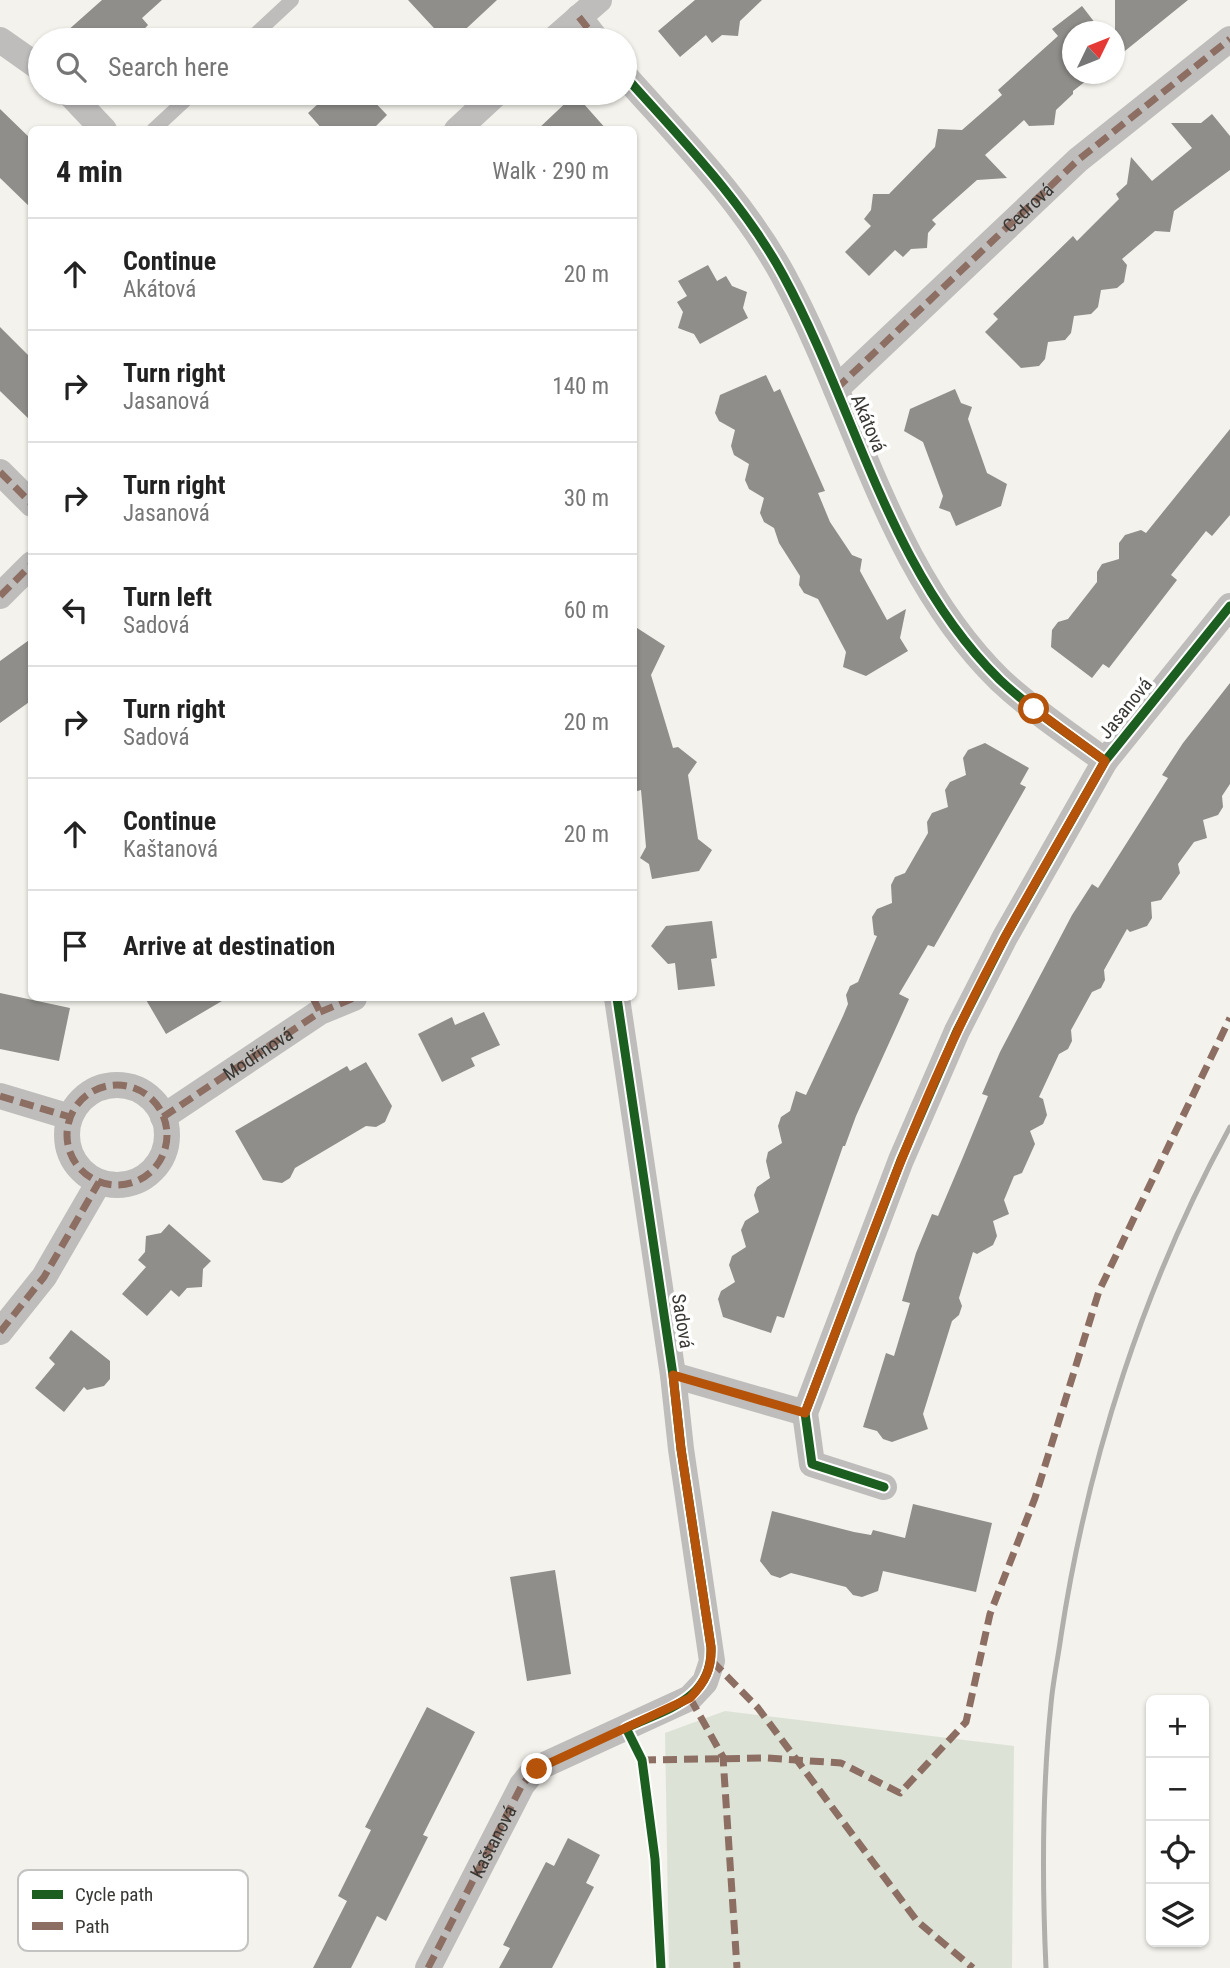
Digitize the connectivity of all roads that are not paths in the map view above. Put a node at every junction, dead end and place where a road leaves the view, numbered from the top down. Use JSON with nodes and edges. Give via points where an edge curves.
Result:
{"nodes":[{"id":1,"x":292,"y":0,"type":"edge"},
{"id":2,"x":589,"y":8,"type":"edge"},
{"id":3,"x":262,"y":28,"type":"edge"},
{"id":4,"x":566,"y":28,"type":"edge"},
{"id":5,"x":594,"y":28,"type":"edge"},
{"id":6,"x":1230,"y":39,"type":"edge"},
{"id":7,"x":0,"y":40,"type":"edge"},
{"id":8,"x":28,"y":60,"type":"edge"},
{"id":9,"x":637,"y":90,"type":"edge"},
{"id":10,"x":80,"y":105,"type":"edge"},
{"id":11,"x":179,"y":105,"type":"edge"},
{"id":12,"x":484,"y":105,"type":"edge"},
{"id":13,"x":100,"y":126,"type":"edge"},
{"id":14,"x":157,"y":126,"type":"edge"},
{"id":15,"x":461,"y":126,"type":"edge"},
{"id":16,"x":836,"y":389,"type":"junction"},
{"id":17,"x":0,"y":472,"type":"edge"},
{"id":18,"x":28,"y":500,"type":"edge"},
{"id":19,"x":28,"y":568,"type":"edge"},
{"id":20,"x":0,"y":596,"type":"edge"},
{"id":21,"x":1230,"y":606,"type":"edge"},
{"id":22,"x":1105,"y":761,"type":"junction"},
{"id":23,"x":338,"y":1001,"type":"edge"},
{"id":24,"x":617,"y":1001,"type":"edge"},
{"id":25,"x":316,"y":1005,"type":"edge"},
{"id":26,"x":0,"y":1096,"type":"edge"},
{"id":27,"x":163,"y":1116,"type":"junction"},
{"id":28,"x":70,"y":1117,"type":"junction"},
{"id":29,"x":99,"y":1182,"type":"junction"},
{"id":30,"x":0,"y":1332,"type":"edge"},
{"id":31,"x":673,"y":1375,"type":"junction"},
{"id":32,"x":805,"y":1413,"type":"junction"},
{"id":33,"x":884,"y":1488,"type":"dead end"},
{"id":34,"x":626,"y":1728,"type":"joint"},
{"id":35,"x":428,"y":1968,"type":"edge"}],
"edges":[{"from":1,"to":3,"type":"lane"},
{"from":2,"to":4,"type":"street"},
{"from":2,"to":5,"type":"street"},
{"from":6,"to":16,"type":"street","name":"Cedrová","via":[[1079,160]]},
{"from":7,"to":8,"type":"street"},
{"from":9,"to":16,"type":"street","name":"Akátová","via":[[734,200],[761,238]]},
{"from":10,"to":13,"type":"street"},
{"from":11,"to":14,"type":"lane"},
{"from":12,"to":15,"type":"street"},
{"from":16,"to":22,"type":"street","name":"Akátová","via":[[898,535],[931,592],[1000,679]]},
{"from":17,"to":18,"type":"street"},
{"from":19,"to":20,"type":"street"},
{"from":21,"to":22,"type":"street","name":"Jasanová"},
{"from":22,"to":32,"type":"street","name":"Jasanová","via":[[957,1031],[901,1160]]},
{"from":23,"to":25,"type":"street","name":"Modřínová"},
{"from":24,"to":31,"type":"street","name":"Sadová"},
{"from":25,"to":27,"type":"street","name":"Modřínová"},
{"from":26,"to":28,"type":"street"},
{"from":27,"to":28,"type":"street","via":[[141,1091],[108,1086],[92,1092]]},
{"from":27,"to":29,"type":"street","via":[[165,1149],[152,1170],[131,1183]]},
{"from":28,"to":29,"type":"street","via":[[68,1148],[85,1174]]},
{"from":29,"to":30,"type":"street","via":[[44,1277]]},
{"from":31,"to":32,"type":"street"},
{"from":31,"to":34,"type":"street","name":"Sadová","via":[[712,1661],[705,1682],[690,1698]]},
{"from":32,"to":33,"type":"street","name":"Jasanová","via":[[812,1464]]},
{"from":34,"to":35,"type":"street","name":"Kaštanová","via":[[531,1774]]}]}
